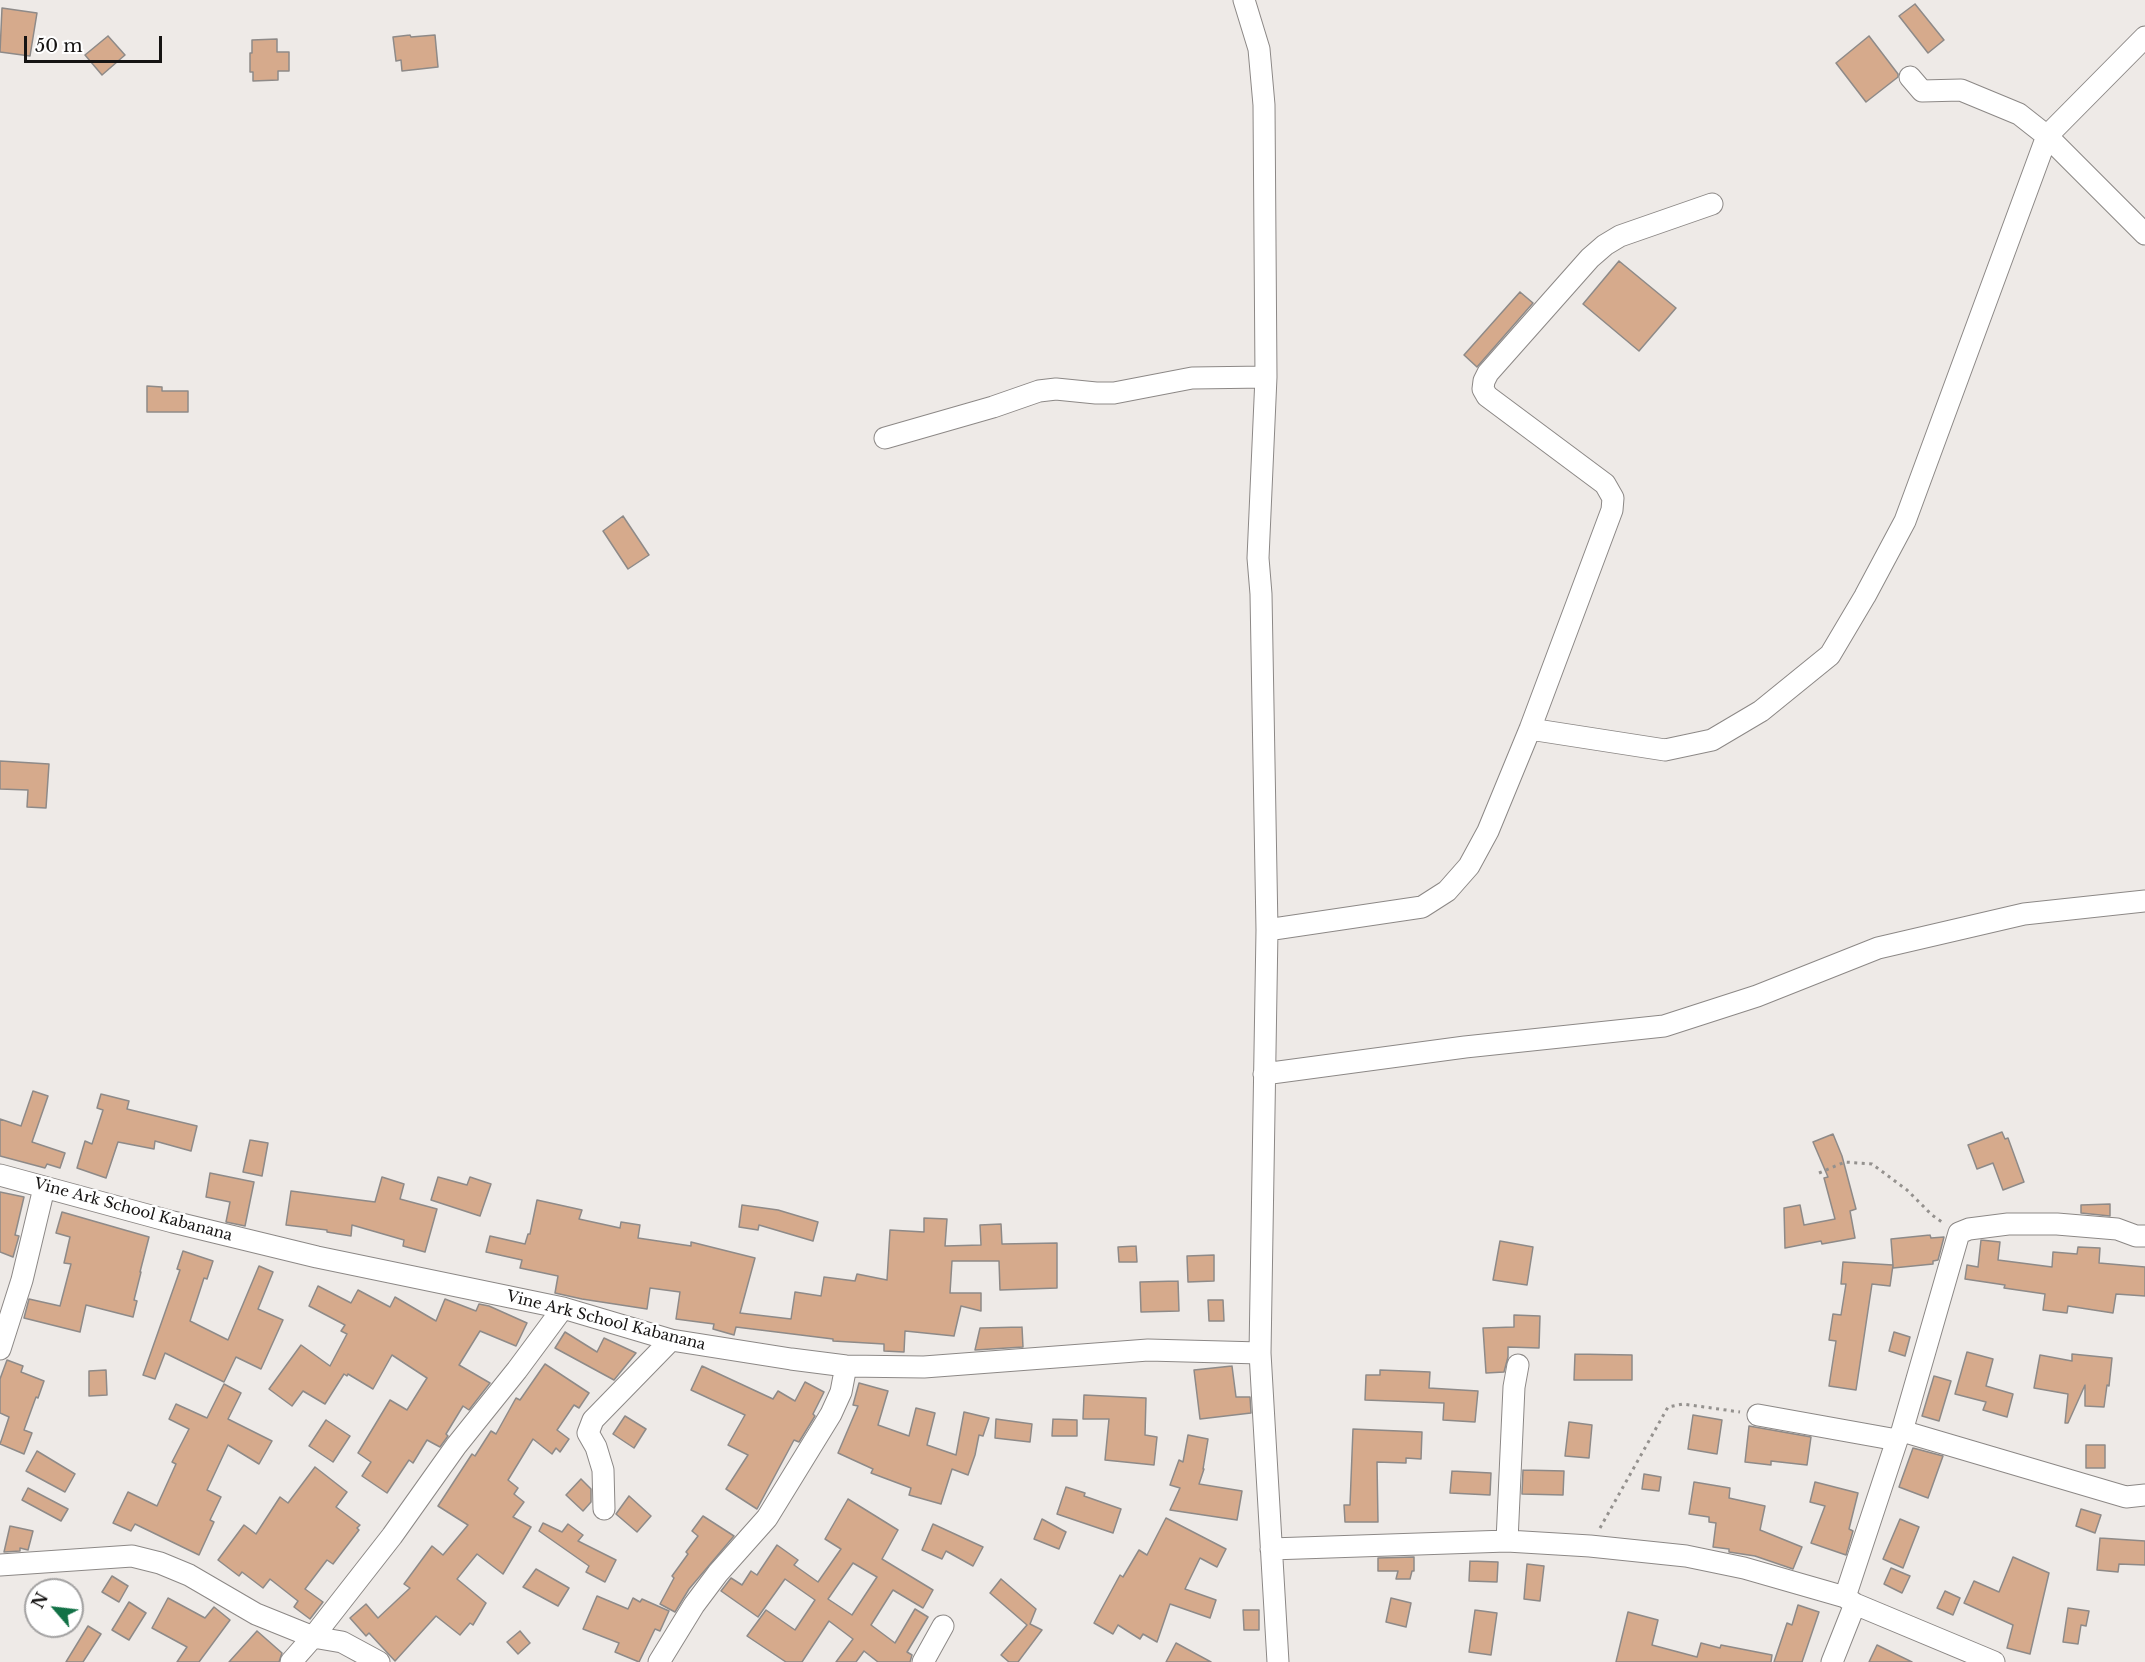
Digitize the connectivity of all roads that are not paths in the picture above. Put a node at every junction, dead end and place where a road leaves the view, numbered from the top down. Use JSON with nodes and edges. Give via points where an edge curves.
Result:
{"nodes":[{"id":1,"x":1244,"y":0,"type":"edge"},
{"id":2,"x":2145,"y":37,"type":"edge"},
{"id":3,"x":1910,"y":77,"type":"dead end"},
{"id":4,"x":2047,"y":136,"type":"junction"},
{"id":5,"x":1712,"y":204,"type":"dead end"},
{"id":6,"x":2145,"y":234,"type":"edge"},
{"id":7,"x":1266,"y":376,"type":"junction"},
{"id":8,"x":885,"y":438,"type":"dead end"},
{"id":9,"x":1530,"y":729,"type":"junction"},
{"id":10,"x":2145,"y":901,"type":"edge"},
{"id":11,"x":1267,"y":930,"type":"junction"},
{"id":12,"x":1264,"y":1074,"type":"junction"},
{"id":13,"x":0,"y":1175,"type":"edge"},
{"id":14,"x":44,"y":1188,"type":"junction"},
{"id":15,"x":2145,"y":1236,"type":"edge"},
{"id":16,"x":563,"y":1308,"type":"junction"},
{"id":17,"x":671,"y":1340,"type":"junction"},
{"id":18,"x":0,"y":1349,"type":"edge"},
{"id":19,"x":1260,"y":1353,"type":"junction"},
{"id":20,"x":1518,"y":1365,"type":"dead end"},
{"id":21,"x":846,"y":1366,"type":"junction"},
{"id":22,"x":1758,"y":1415,"type":"road end"},
{"id":23,"x":1900,"y":1436,"type":"junction"},
{"id":24,"x":2145,"y":1496,"type":"edge"},
{"id":25,"x":604,"y":1509,"type":"dead end"},
{"id":26,"x":1507,"y":1541,"type":"junction"},
{"id":27,"x":1271,"y":1549,"type":"junction"},
{"id":28,"x":0,"y":1565,"type":"edge"},
{"id":29,"x":1850,"y":1600,"type":"junction"},
{"id":30,"x":943,"y":1626,"type":"dead end"},
{"id":31,"x":313,"y":1637,"type":"junction"},
{"id":32,"x":291,"y":1662,"type":"edge"},
{"id":33,"x":379,"y":1662,"type":"edge"},
{"id":34,"x":659,"y":1662,"type":"edge"},
{"id":35,"x":923,"y":1662,"type":"edge"},
{"id":36,"x":1278,"y":1662,"type":"edge"},
{"id":37,"x":1832,"y":1662,"type":"edge"},
{"id":38,"x":1994,"y":1662,"type":"edge"}],
"edges":[{"from":1,"to":7,"type":"street","via":[[1253,24],[1263,79]]},
{"from":2,"to":4,"type":"street"},
{"from":3,"to":4,"type":"street","via":[[1922,91],[1961,90],[2019,114]]},
{"from":4,"to":6,"type":"street"},
{"from":4,"to":9,"type":"street","via":[[1905,521],[1830,655],[1761,711],[1712,740],[1665,750]]},
{"from":5,"to":9,"type":"street","via":[[1620,236],[1605,245],[1484,381],[1487,396],[1605,484],[1613,498],[1612,510]]},
{"from":7,"to":8,"type":"street","via":[[1192,378],[1114,393],[1039,391]]},
{"from":7,"to":11,"type":"street","via":[[1258,558]]},
{"from":9,"to":11,"type":"street","via":[[1488,831],[1469,866],[1447,891],[1422,907]]},
{"from":10,"to":12,"type":"street","via":[[2024,914],[1878,948],[1757,996],[1664,1026]]},
{"from":11,"to":12,"type":"street"},
{"from":12,"to":19,"type":"street"},
{"from":13,"to":14,"type":"street","name":"Vine Ark School Kabanana"},
{"from":14,"to":16,"type":"street","name":"Vine Ark School Kabanana","via":[[316,1257]]},
{"from":14,"to":18,"type":"street","via":[[22,1280]]},
{"from":15,"to":23,"type":"street","via":[[2117,1229],[2056,1224],[2008,1224],[1959,1233]]},
{"from":16,"to":17,"type":"street","name":"Vine Ark School Kabanana"},
{"from":16,"to":31,"type":"street"},
{"from":17,"to":21,"type":"street","name":"Vine Ark School Kabanana"},
{"from":17,"to":25,"type":"street","via":[[593,1420],[588,1434],[603,1470]]},
{"from":19,"to":21,"type":"street","name":"Vine Ark School Kabanana","via":[[1148,1350],[924,1367]]},
{"from":19,"to":27,"type":"street"},
{"from":20,"to":26,"type":"street"},
{"from":21,"to":34,"type":"street","via":[[831,1414],[767,1518],[694,1605]]},
{"from":22,"to":23,"type":"street"},
{"from":23,"to":24,"type":"street","via":[[2126,1497]]},
{"from":23,"to":29,"type":"street"},
{"from":26,"to":27,"type":"street"},
{"from":26,"to":29,"type":"street","via":[[1686,1556],[1744,1568]]},
{"from":27,"to":36,"type":"street"},
{"from":28,"to":31,"type":"street","via":[[132,1556],[189,1575],[256,1614]]},
{"from":29,"to":37,"type":"street"},
{"from":29,"to":38,"type":"street"},
{"from":30,"to":35,"type":"street"},
{"from":31,"to":32,"type":"street"},
{"from":31,"to":33,"type":"street","via":[[342,1642]]}]}
